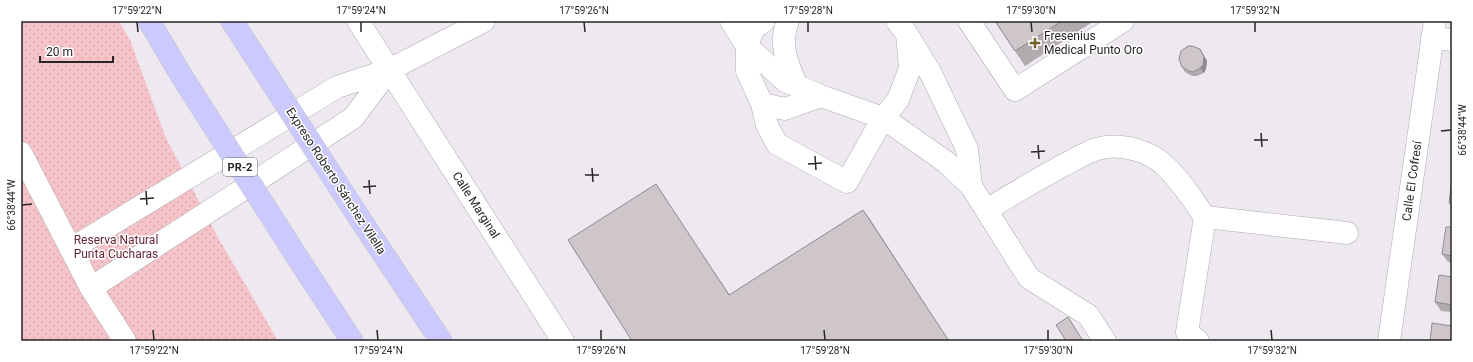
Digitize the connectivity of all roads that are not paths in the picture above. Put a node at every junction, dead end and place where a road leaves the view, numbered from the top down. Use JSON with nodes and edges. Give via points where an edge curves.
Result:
{"nodes":[{"id":1,"x":149,"y":21,"type":"edge"},
{"id":2,"x":358,"y":21,"type":"edge"},
{"id":3,"x":484,"y":21,"type":"edge"},
{"id":4,"x":731,"y":21,"type":"edge"},
{"id":5,"x":764,"y":21,"type":"edge"},
{"id":6,"x":788,"y":21,"type":"edge"},
{"id":7,"x":969,"y":21,"type":"edge"},
{"id":8,"x":1123,"y":21,"type":"edge"},
{"id":9,"x":902,"y":28,"type":"edge"},
{"id":10,"x":237,"y":30,"type":"edge"},
{"id":11,"x":1439,"y":33,"type":"edge"},
{"id":12,"x":747,"y":46,"type":"junction"},
{"id":13,"x":389,"y":70,"type":"junction"},
{"id":14,"x":797,"y":86,"type":"junction"},
{"id":15,"x":821,"y":96,"type":"junction"},
{"id":16,"x":762,"y":104,"type":"junction"},
{"id":17,"x":883,"y":118,"type":"junction"},
{"id":18,"x":21,"y":153,"type":"edge"},
{"id":19,"x":971,"y":186,"type":"junction"},
{"id":20,"x":987,"y":210,"type":"junction"},
{"id":21,"x":1205,"y":217,"type":"junction"},
{"id":22,"x":1347,"y":233,"type":"dead end"},
{"id":23,"x":71,"y":249,"type":"junction"},
{"id":24,"x":91,"y":288,"type":"junction"},
{"id":25,"x":125,"y":341,"type":"edge"},
{"id":26,"x":352,"y":341,"type":"edge"},
{"id":27,"x":441,"y":341,"type":"edge"},
{"id":28,"x":563,"y":341,"type":"edge"},
{"id":29,"x":1105,"y":341,"type":"edge"},
{"id":30,"x":1198,"y":341,"type":"edge"},
{"id":31,"x":1389,"y":341,"type":"edge"}],
"edges":[{"from":1,"to":26,"type":"highway","number":"PR-2","bridge":true,"via":[[298,260]]},
{"from":2,"to":13,"type":"street","name":"Calle Marginal"},
{"from":3,"to":13,"type":"street"},
{"from":4,"to":12,"type":"street"},
{"from":5,"to":12,"type":"street","via":[[753,29]]},
{"from":6,"to":14,"type":"street","via":[[784,30],[786,61]]},
{"from":7,"to":8,"type":"street","via":[[1015,90]]},
{"from":9,"to":17,"type":"street","via":[[910,68],[898,100]]},
{"from":9,"to":19,"type":"street","via":[[930,72],[967,149]]},
{"from":10,"to":27,"type":"highway","name":"Expreso Roberto Sánchez Vilella","bridge":true},
{"from":11,"to":31,"type":"street","name":"Calle El Cofresí"},
{"from":12,"to":14,"type":"street","via":[[785,81]]},
{"from":12,"to":16,"type":"street","via":[[747,71]]},
{"from":13,"to":23,"type":"street","via":[[337,87]]},
{"from":13,"to":24,"type":"street","via":[[353,118]]},
{"from":13,"to":28,"type":"street","name":"Calle Marginal"},
{"from":14,"to":15,"type":"street"},
{"from":15,"to":16,"type":"street","via":[[785,108]]},
{"from":15,"to":17,"type":"street"},
{"from":16,"to":17,"type":"street","via":[[767,125],[777,144],[847,182]]},
{"from":17,"to":19,"type":"street","via":[[946,162]]},
{"from":18,"to":23,"type":"street"},
{"from":19,"to":20,"type":"street"},
{"from":20,"to":21,"type":"street","via":[[1088,152],[1105,147],[1122,147],[1144,152],[1162,164],[1180,182]]},
{"from":20,"to":29,"type":"street","via":[[1028,278],[1088,315]]},
{"from":21,"to":22,"type":"street"},
{"from":21,"to":30,"type":"street","via":[[1187,332]]},
{"from":23,"to":24,"type":"street"},
{"from":24,"to":25,"type":"street"}]}
